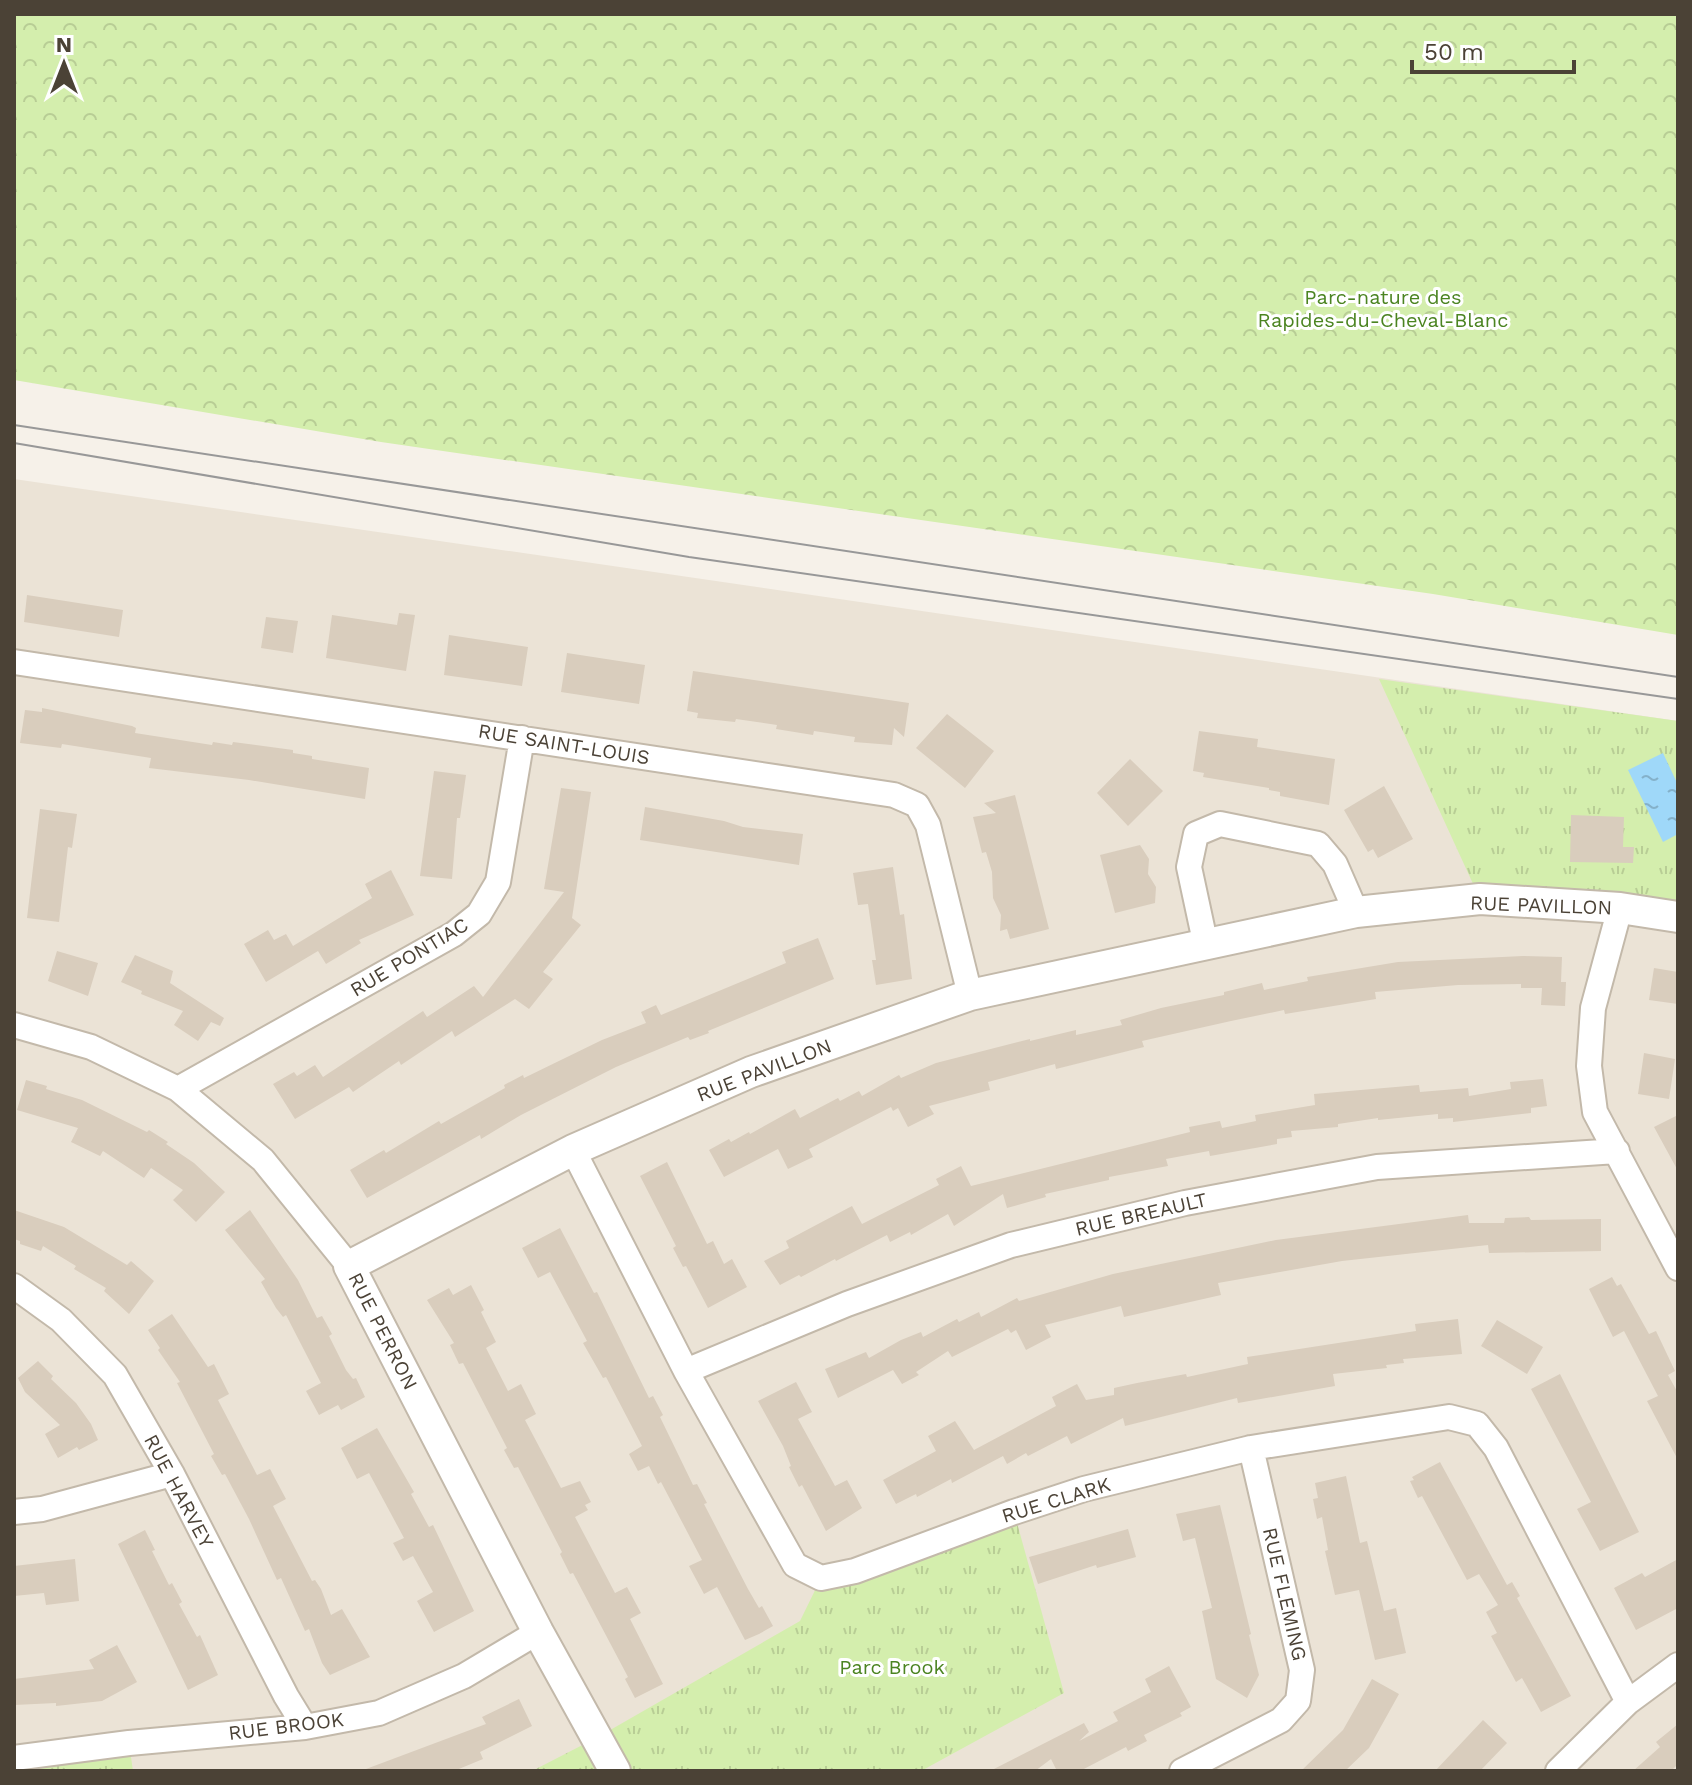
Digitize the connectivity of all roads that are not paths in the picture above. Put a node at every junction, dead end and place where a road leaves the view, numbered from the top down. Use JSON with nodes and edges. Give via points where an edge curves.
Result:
{"nodes":[{"id":1,"x":14,"y":662,"type":"edge"},
{"id":2,"x":522,"y":738,"type":"junction"},
{"id":3,"x":1620,"y":908,"type":"junction"},
{"id":4,"x":1356,"y":912,"type":"junction"},
{"id":5,"x":1678,"y":917,"type":"edge"},
{"id":6,"x":1206,"y":946,"type":"junction"},
{"id":7,"x":970,"y":995,"type":"junction"},
{"id":8,"x":14,"y":1025,"type":"edge"},
{"id":9,"x":178,"y":1089,"type":"junction"},
{"id":10,"x":573,"y":1150,"type":"junction"},
{"id":11,"x":1617,"y":1151,"type":"junction"},
{"id":12,"x":349,"y":1266,"type":"junction"},
{"id":13,"x":1678,"y":1268,"type":"edge"},
{"id":14,"x":14,"y":1286,"type":"edge"},
{"id":15,"x":686,"y":1371,"type":"junction"},
{"id":16,"x":1251,"y":1448,"type":"junction"},
{"id":17,"x":172,"y":1474,"type":"junction"},
{"id":18,"x":14,"y":1512,"type":"edge"},
{"id":19,"x":538,"y":1632,"type":"junction"},
{"id":20,"x":1678,"y":1665,"type":"edge"},
{"id":21,"x":1628,"y":1702,"type":"junction"},
{"id":22,"x":305,"y":1727,"type":"junction"},
{"id":23,"x":14,"y":1758,"type":"edge"},
{"id":24,"x":615,"y":1771,"type":"edge"},
{"id":25,"x":1182,"y":1771,"type":"edge"},
{"id":26,"x":1558,"y":1771,"type":"edge"}],
"edges":[{"from":1,"to":2,"type":"street","name":"RUE SAINT-LOUIS"},
{"from":2,"to":7,"type":"street","name":"RUE SAINT-LOUIS","via":[[894,795],[917,805],[928,825]]},
{"from":2,"to":9,"type":"street","name":"RUE PONTIAC","via":[[498,882],[479,914],[454,934]]},
{"from":3,"to":4,"type":"street","name":"RUE PAVILLON","via":[[1480,899]]},
{"from":3,"to":5,"type":"street","name":"RUE PAVILLON"},
{"from":3,"to":11,"type":"street","via":[[1593,1008],[1589,1066],[1595,1112]]},
{"from":4,"to":6,"type":"street","name":"RUE PAVILLON"},
{"from":4,"to":6,"type":"street","via":[[1335,864],[1318,844],[1220,824],[1196,834],[1189,867]]},
{"from":6,"to":7,"type":"street","name":"RUE PAVILLON"},
{"from":7,"to":10,"type":"street","name":"RUE PAVILLON","via":[[751,1072]]},
{"from":8,"to":9,"type":"street","name":"RUE PERRON","via":[[91,1047]]},
{"from":9,"to":12,"type":"street","name":"RUE PERRON","via":[[263,1160]]},
{"from":10,"to":12,"type":"street","name":"RUE PAVILLON"},
{"from":10,"to":15,"type":"street","name":"RUE CLARK"},
{"from":11,"to":13,"type":"street"},
{"from":11,"to":15,"type":"street","name":"RUE BREAULT","via":[[1377,1167],[1185,1203],[1011,1245],[847,1304]]},
{"from":12,"to":19,"type":"street","name":"RUE PERRON"},
{"from":14,"to":17,"type":"street","name":"RUE HARVEY","via":[[61,1320],[115,1375]]},
{"from":15,"to":16,"type":"street","name":"RUE CLARK","via":[[795,1565],[821,1578],[855,1571],[1084,1489]]},
{"from":16,"to":21,"type":"street","name":"RUE CLARK","via":[[1449,1417],[1477,1424],[1496,1448]]},
{"from":16,"to":25,"type":"street","name":"RUE FLEMING","via":[[1302,1670],[1298,1701],[1281,1720]]},
{"from":17,"to":18,"type":"street"},
{"from":17,"to":22,"type":"street","name":"RUE HARVEY"},
{"from":19,"to":22,"type":"street","name":"RUE BROOK","via":[[464,1676],[379,1713]]},
{"from":19,"to":24,"type":"street","name":"RUE PERRON"},
{"from":20,"to":21,"type":"street"},
{"from":21,"to":26,"type":"street"},
{"from":22,"to":23,"type":"street","name":"RUE BROOK"}]}
